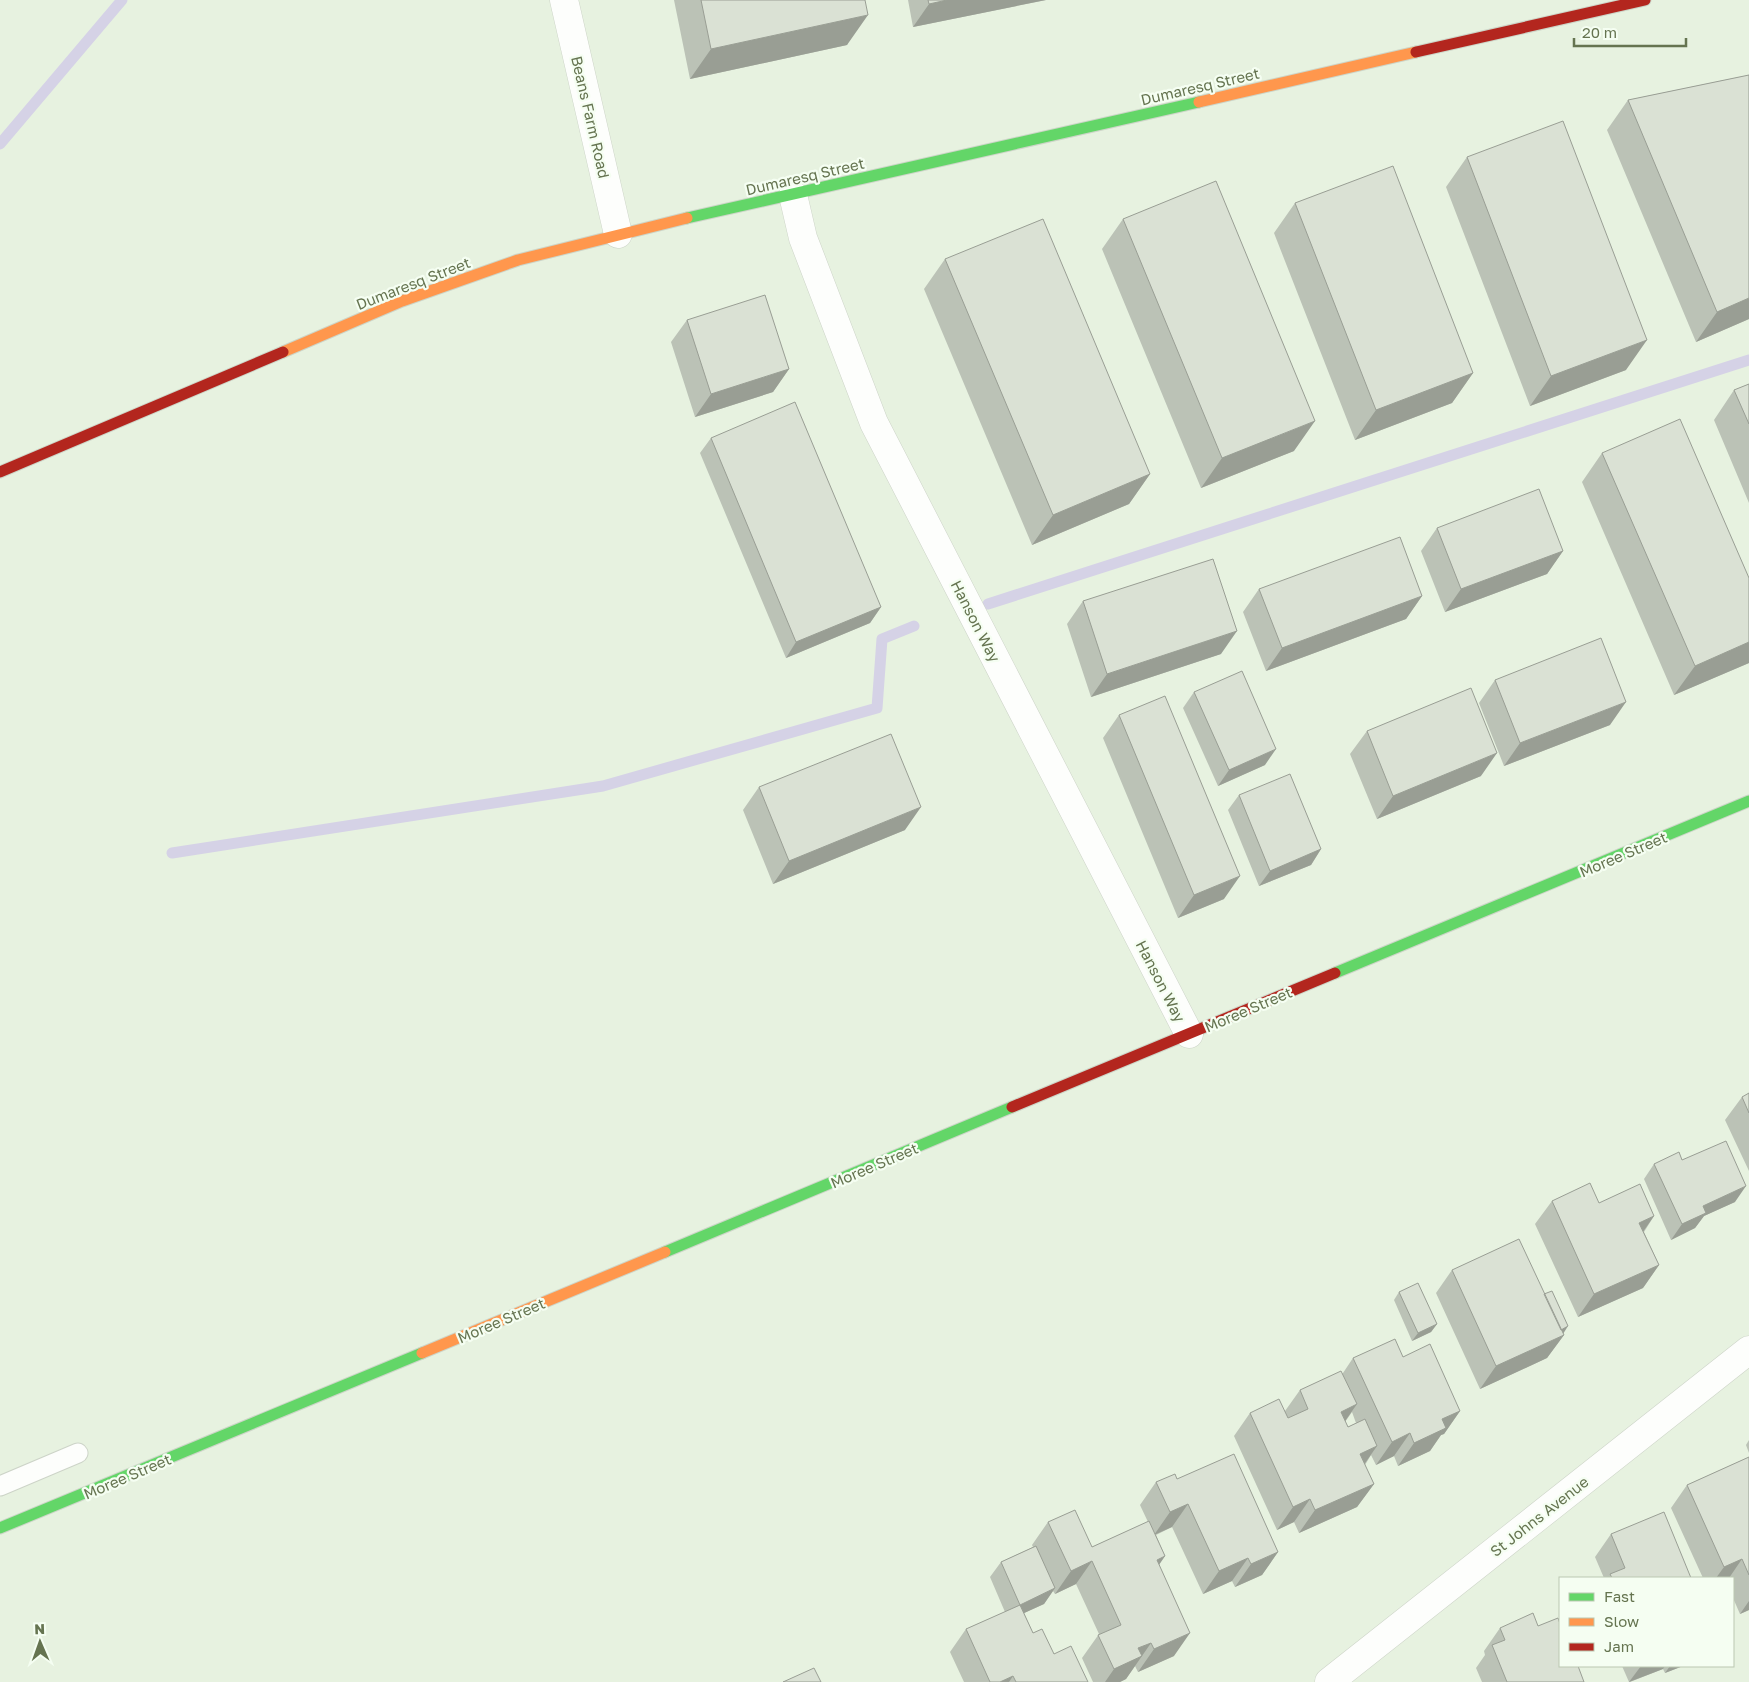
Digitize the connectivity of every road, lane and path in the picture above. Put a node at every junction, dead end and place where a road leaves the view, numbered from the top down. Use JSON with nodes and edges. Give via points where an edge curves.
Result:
{"nodes":[{"id":1,"x":564,"y":0,"type":"edge"},
{"id":2,"x":1646,"y":0,"type":"edge"},
{"id":3,"x":793,"y":194,"type":"junction"},
{"id":4,"x":618,"y":234,"type":"junction"},
{"id":5,"x":0,"y":472,"type":"edge"},
{"id":6,"x":1749,"y":801,"type":"edge"},
{"id":7,"x":1189,"y":1034,"type":"junction"},
{"id":8,"x":1749,"y":1350,"type":"edge"},
{"id":9,"x":78,"y":1453,"type":"dead end"},
{"id":10,"x":0,"y":1486,"type":"edge"},
{"id":11,"x":0,"y":1528,"type":"edge"},
{"id":12,"x":1329,"y":1682,"type":"edge"}],
"edges":[{"from":1,"to":4,"type":"street","name":"Beans Farm Road"},
{"from":2,"to":3,"type":"street","name":"Dumaresq Street"},
{"from":3,"to":4,"type":"street","name":"Dumaresq Street"},
{"from":3,"to":7,"type":"street","name":"Hanson Way","via":[[803,238],[874,423]]},
{"from":4,"to":5,"type":"street","name":"Dumaresq Street","via":[[518,260],[402,301]]},
{"from":6,"to":7,"type":"street","name":"Moree Street"},
{"from":7,"to":11,"type":"street","name":"Moree Street"},
{"from":8,"to":12,"type":"street","name":"St Johns Avenue"},
{"from":9,"to":10,"type":"lane"}]}
